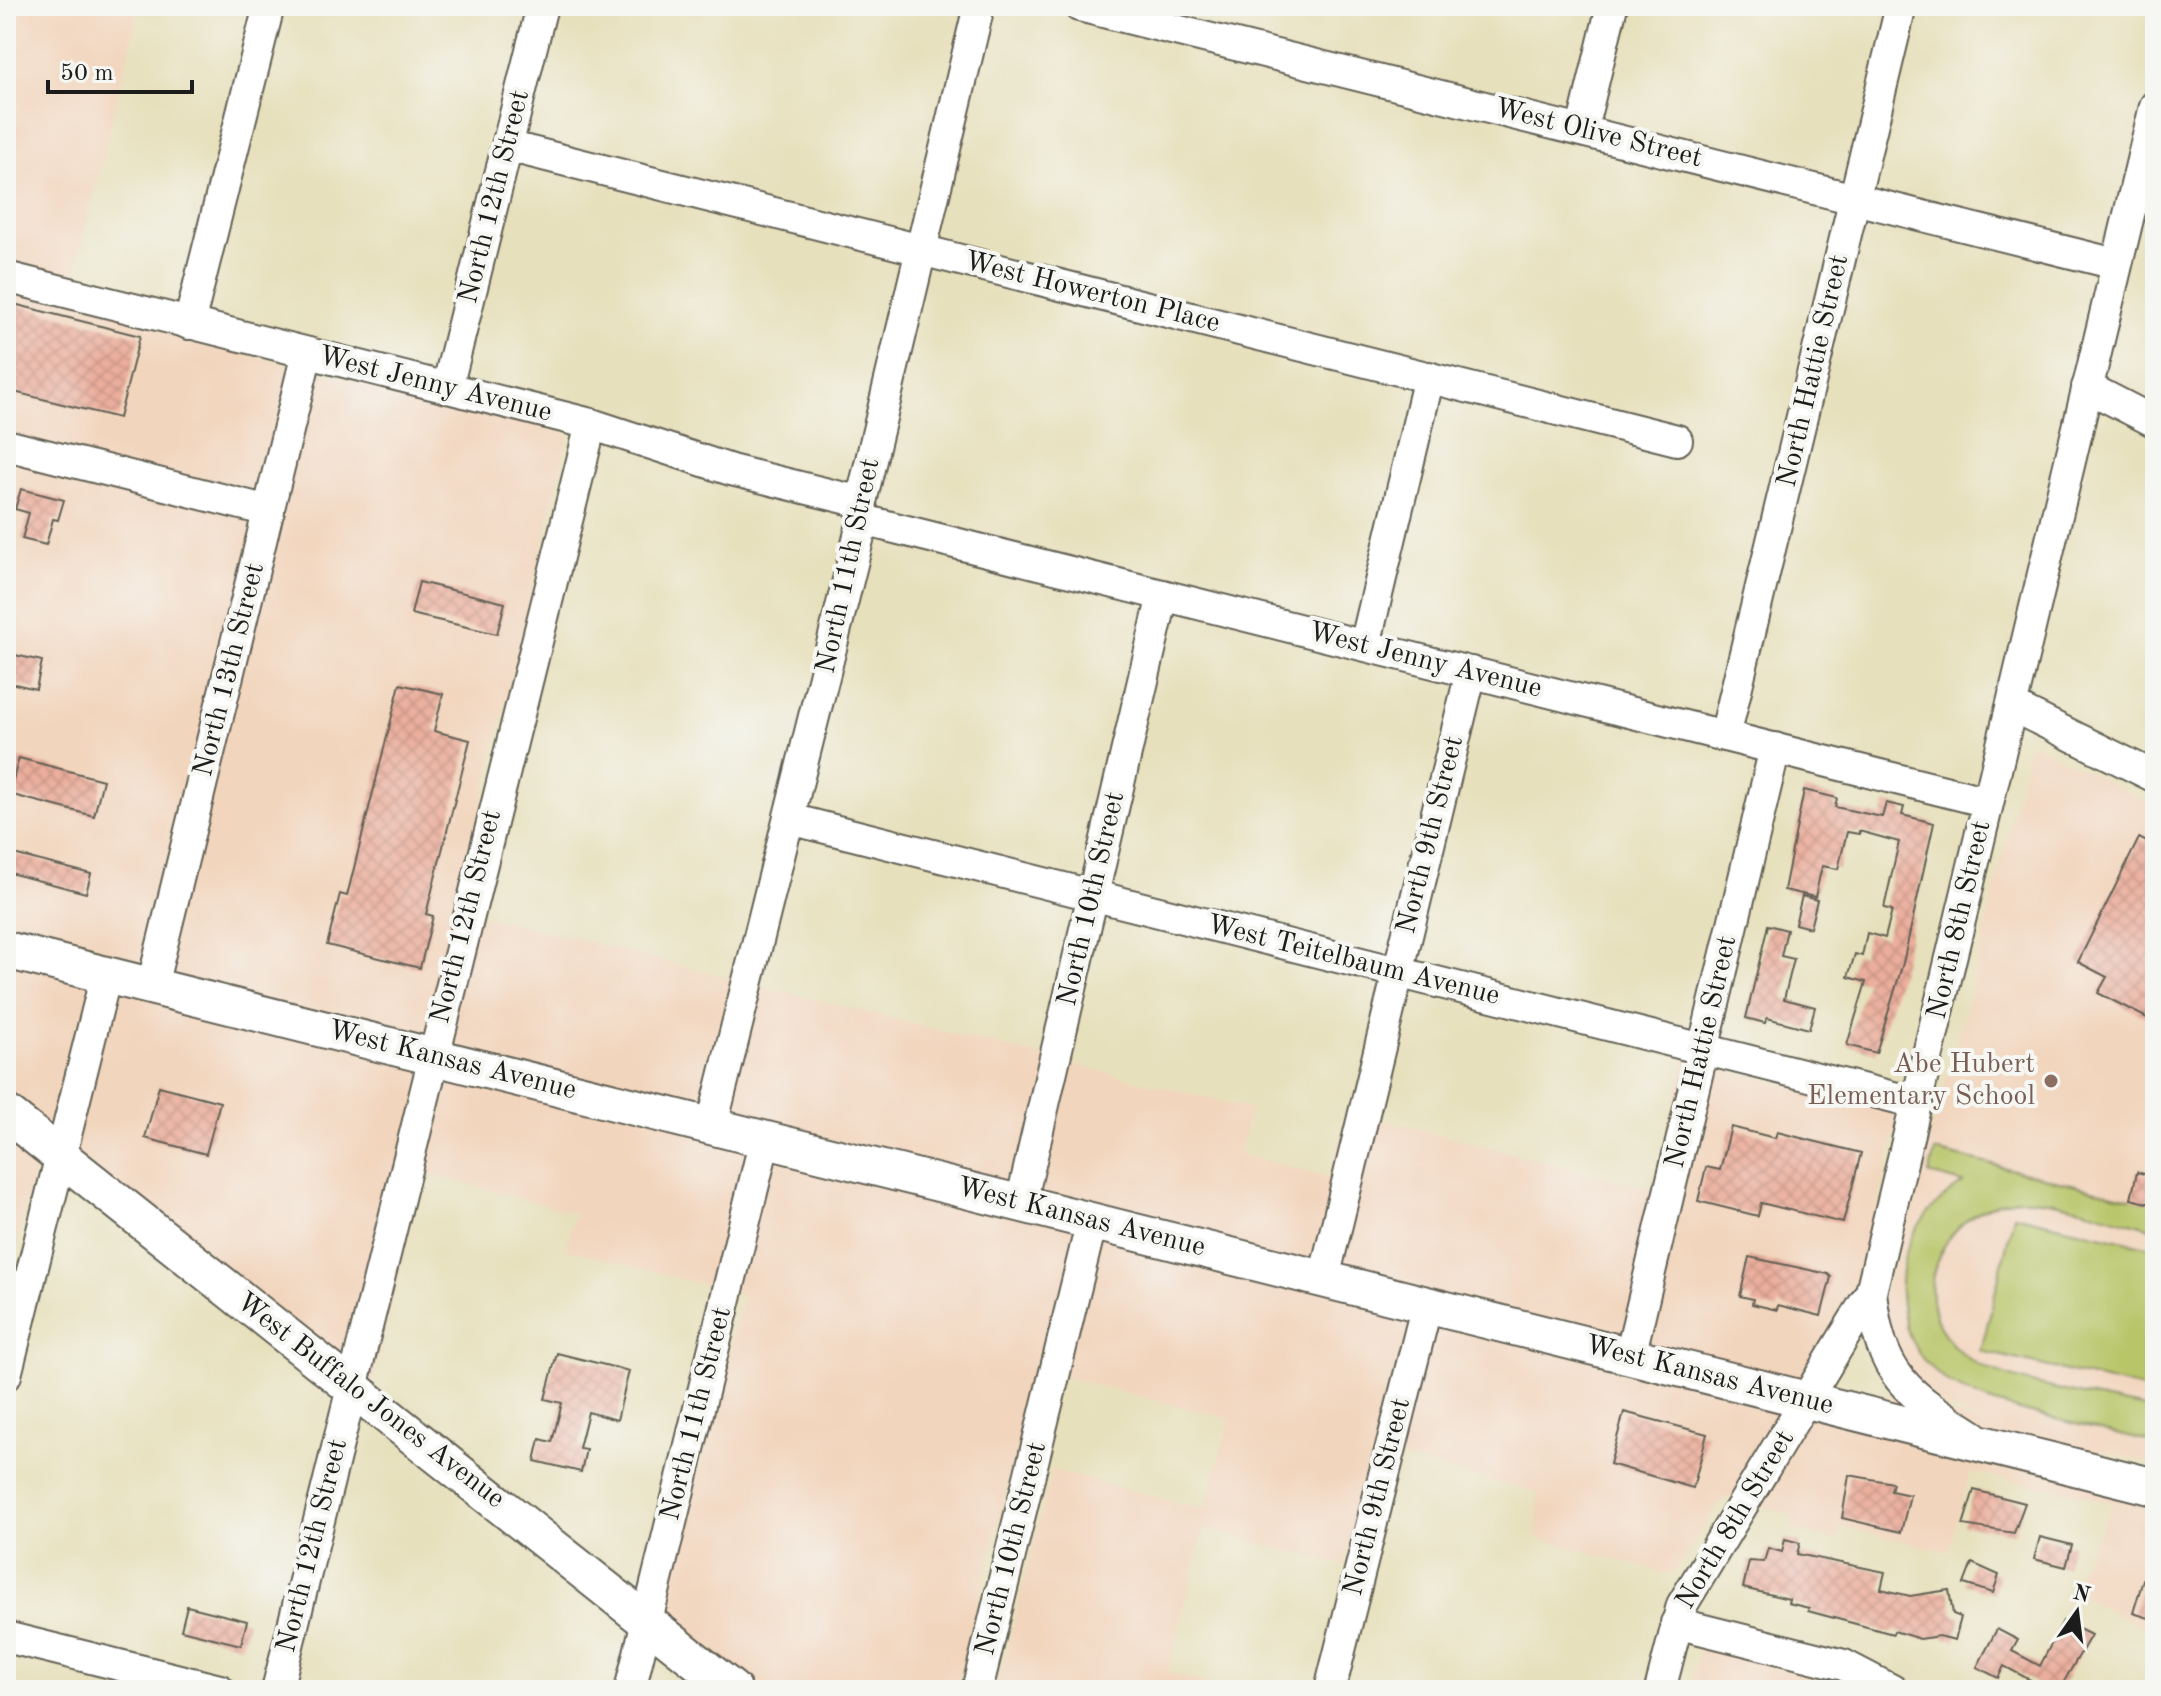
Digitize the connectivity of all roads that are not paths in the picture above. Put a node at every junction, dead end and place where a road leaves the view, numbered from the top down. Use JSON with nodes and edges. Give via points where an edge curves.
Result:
{"nodes":[{"id":1,"x":269,"y":6,"type":"edge"},
{"id":2,"x":542,"y":6,"type":"edge"},
{"id":3,"x":979,"y":6,"type":"edge"},
{"id":4,"x":1079,"y":6,"type":"edge"},
{"id":5,"x":1612,"y":6,"type":"edge"},
{"id":6,"x":1901,"y":6,"type":"edge"},
{"id":7,"x":2155,"y":106,"type":"edge"},
{"id":8,"x":1582,"y":129,"type":"junction"},
{"id":9,"x":507,"y":146,"type":"junction"},
{"id":10,"x":1855,"y":199,"type":"junction"},
{"id":11,"x":921,"y":251,"type":"junction"},
{"id":12,"x":2116,"y":264,"type":"junction"},
{"id":13,"x":6,"y":277,"type":"edge"},
{"id":14,"x":189,"y":324,"type":"junction"},
{"id":15,"x":307,"y":353,"type":"junction"},
{"id":16,"x":1429,"y":377,"type":"junction"},
{"id":17,"x":2087,"y":387,"type":"junction"},
{"id":18,"x":447,"y":388,"type":"junction"},
{"id":19,"x":2155,"y":422,"type":"edge"},
{"id":20,"x":591,"y":424,"type":"junction"},
{"id":21,"x":1677,"y":440,"type":"dead end"},
{"id":22,"x":6,"y":445,"type":"edge"},
{"id":23,"x":269,"y":511,"type":"junction"},
{"id":24,"x":862,"y":511,"type":"junction"},
{"id":25,"x":1163,"y":595,"type":"junction"},
{"id":26,"x":1365,"y":645,"type":"junction"},
{"id":27,"x":1471,"y":672,"type":"junction"},
{"id":28,"x":2012,"y":706,"type":"junction"},
{"id":29,"x":1725,"y":736,"type":"junction"},
{"id":30,"x":1775,"y":748,"type":"junction"},
{"id":31,"x":2155,"y":777,"type":"edge"},
{"id":32,"x":1988,"y":802,"type":"junction"},
{"id":33,"x":790,"y":819,"type":"junction"},
{"id":34,"x":1092,"y":895,"type":"junction"},
{"id":35,"x":6,"y":950,"type":"edge"},
{"id":36,"x":1398,"y":972,"type":"junction"},
{"id":37,"x":106,"y":975,"type":"junction"},
{"id":38,"x":152,"y":986,"type":"junction"},
{"id":39,"x":1703,"y":1049,"type":"junction"},
{"id":40,"x":432,"y":1055,"type":"junction"},
{"id":41,"x":1917,"y":1103,"type":"junction"},
{"id":42,"x":6,"y":1113,"type":"edge"},
{"id":43,"x":712,"y":1125,"type":"junction"},
{"id":44,"x":765,"y":1139,"type":"junction"},
{"id":45,"x":61,"y":1157,"type":"junction"},
{"id":46,"x":1021,"y":1203,"type":"junction"},
{"id":47,"x":1092,"y":1221,"type":"junction"},
{"id":48,"x":1324,"y":1278,"type":"junction"},
{"id":49,"x":1871,"y":1292,"type":"junction"},
{"id":50,"x":1427,"y":1304,"type":"junction"},
{"id":51,"x":1630,"y":1356,"type":"junction"},
{"id":52,"x":6,"y":1375,"type":"edge"},
{"id":53,"x":351,"y":1387,"type":"junction"},
{"id":54,"x":1807,"y":1400,"type":"junction"},
{"id":55,"x":1989,"y":1446,"type":"junction"},
{"id":56,"x":2155,"y":1487,"type":"edge"},
{"id":57,"x":647,"y":1618,"type":"junction"},
{"id":58,"x":1676,"y":1623,"type":"junction"},
{"id":59,"x":6,"y":1637,"type":"edge"},
{"id":60,"x":220,"y":1690,"type":"edge"},
{"id":61,"x":277,"y":1690,"type":"edge"},
{"id":62,"x":630,"y":1690,"type":"edge"},
{"id":63,"x":733,"y":1690,"type":"edge"},
{"id":64,"x":977,"y":1690,"type":"edge"},
{"id":65,"x":1330,"y":1690,"type":"edge"},
{"id":66,"x":1660,"y":1690,"type":"edge"},
{"id":67,"x":1892,"y":1690,"type":"edge"}],
"edges":[{"from":1,"to":14,"type":"street"},
{"from":2,"to":9,"type":"street","name":"North 12th Street"},
{"from":3,"to":11,"type":"street","name":"North 11th Street"},
{"from":4,"to":8,"type":"street","name":"West Olive Street"},
{"from":5,"to":8,"type":"street"},
{"from":6,"to":10,"type":"street","name":"North Hattie Street"},
{"from":7,"to":12,"type":"street","name":"North 8th Street"},
{"from":8,"to":10,"type":"street","name":"West Olive Street"},
{"from":9,"to":11,"type":"street","name":"West Howerton Place"},
{"from":9,"to":18,"type":"street","name":"North 12th Street"},
{"from":10,"to":12,"type":"street","name":"West Olive Street"},
{"from":10,"to":29,"type":"street","name":"North Hattie Street"},
{"from":11,"to":16,"type":"street","name":"West Howerton Place"},
{"from":11,"to":24,"type":"street","name":"North 11th Street"},
{"from":12,"to":17,"type":"street","name":"North 8th Street"},
{"from":13,"to":14,"type":"street","name":"West Jenny Avenue"},
{"from":14,"to":15,"type":"street","name":"West Jenny Avenue"},
{"from":15,"to":18,"type":"street","name":"West Jenny Avenue"},
{"from":15,"to":23,"type":"street","name":"North 13th Street"},
{"from":16,"to":21,"type":"street","name":"West Howerton Place"},
{"from":16,"to":26,"type":"street"},
{"from":17,"to":19,"type":"street"},
{"from":17,"to":28,"type":"street","name":"North 8th Street"},
{"from":18,"to":20,"type":"street","name":"West Jenny Avenue"},
{"from":20,"to":24,"type":"street","name":"West Jenny Avenue"},
{"from":20,"to":40,"type":"street","name":"North 12th Street"},
{"from":22,"to":23,"type":"street"},
{"from":23,"to":38,"type":"street","name":"North 13th Street"},
{"from":24,"to":25,"type":"street","name":"West Jenny Avenue"},
{"from":24,"to":33,"type":"street","name":"North 11th Street"},
{"from":25,"to":26,"type":"street","name":"West Jenny Avenue"},
{"from":25,"to":34,"type":"street","name":"North 10th Street"},
{"from":26,"to":27,"type":"street","name":"West Jenny Avenue"},
{"from":27,"to":29,"type":"street","name":"West Jenny Avenue"},
{"from":27,"to":36,"type":"street","name":"North 9th Street"},
{"from":28,"to":31,"type":"street"},
{"from":28,"to":32,"type":"street","name":"North 8th Street"},
{"from":29,"to":30,"type":"street","name":"West Jenny Avenue"},
{"from":30,"to":32,"type":"street","name":"West Jenny Avenue"},
{"from":30,"to":39,"type":"street","name":"North Hattie Street"},
{"from":32,"to":41,"type":"street","name":"North 8th Street"},
{"from":33,"to":34,"type":"street","name":"West Teitelbaum Avenue"},
{"from":33,"to":43,"type":"street","name":"North 11th Street"},
{"from":34,"to":36,"type":"street","name":"West Teitelbaum Avenue"},
{"from":34,"to":46,"type":"street","name":"North 10th Street"},
{"from":35,"to":37,"type":"main road","name":"West Kansas Avenue"},
{"from":36,"to":39,"type":"street","name":"West Teitelbaum Avenue"},
{"from":36,"to":48,"type":"street","name":"North 9th Street"},
{"from":37,"to":38,"type":"main road","name":"West Kansas Avenue"},
{"from":37,"to":45,"type":"street"},
{"from":38,"to":40,"type":"main road","name":"West Kansas Avenue"},
{"from":39,"to":41,"type":"street","name":"West Teitelbaum Avenue"},
{"from":39,"to":51,"type":"street","name":"North Hattie Street"},
{"from":40,"to":43,"type":"main road","name":"West Kansas Avenue"},
{"from":40,"to":53,"type":"street","name":"North 12th Street"},
{"from":41,"to":49,"type":"street","name":"North 8th Street"},
{"from":42,"to":45,"type":"main road","name":"West Buffalo Jones Avenue"},
{"from":43,"to":44,"type":"main road","name":"West Kansas Avenue"},
{"from":44,"to":46,"type":"main road","name":"West Kansas Avenue"},
{"from":44,"to":57,"type":"street","name":"North 11th Street"},
{"from":45,"to":52,"type":"street"},
{"from":45,"to":53,"type":"main road","name":"West Buffalo Jones Avenue"},
{"from":46,"to":47,"type":"main road","name":"West Kansas Avenue"},
{"from":47,"to":48,"type":"main road","name":"West Kansas Avenue"},
{"from":47,"to":64,"type":"street","name":"North 10th Street"},
{"from":48,"to":50,"type":"main road","name":"West Kansas Avenue"},
{"from":49,"to":54,"type":"street","name":"North 8th Street"},
{"from":49,"to":55,"type":"street","via":[[1875,1331],[1889,1368],[1922,1403]]},
{"from":50,"to":51,"type":"main road","name":"West Kansas Avenue"},
{"from":50,"to":65,"type":"street","name":"North 9th Street"},
{"from":51,"to":54,"type":"main road","name":"West Kansas Avenue"},
{"from":53,"to":57,"type":"main road","name":"West Buffalo Jones Avenue"},
{"from":53,"to":61,"type":"street","name":"North 12th Street"},
{"from":54,"to":55,"type":"main road","name":"West Kansas Avenue"},
{"from":54,"to":58,"type":"street","name":"North 8th Street"},
{"from":55,"to":56,"type":"main road","name":"West Kansas Avenue"},
{"from":57,"to":62,"type":"street","name":"North 11th Street"},
{"from":57,"to":63,"type":"main road","name":"West Buffalo Jones Avenue"},
{"from":58,"to":66,"type":"street","name":"North 8th Street"},
{"from":58,"to":67,"type":"street","via":[[1844,1665]]},
{"from":59,"to":60,"type":"street"}]}
